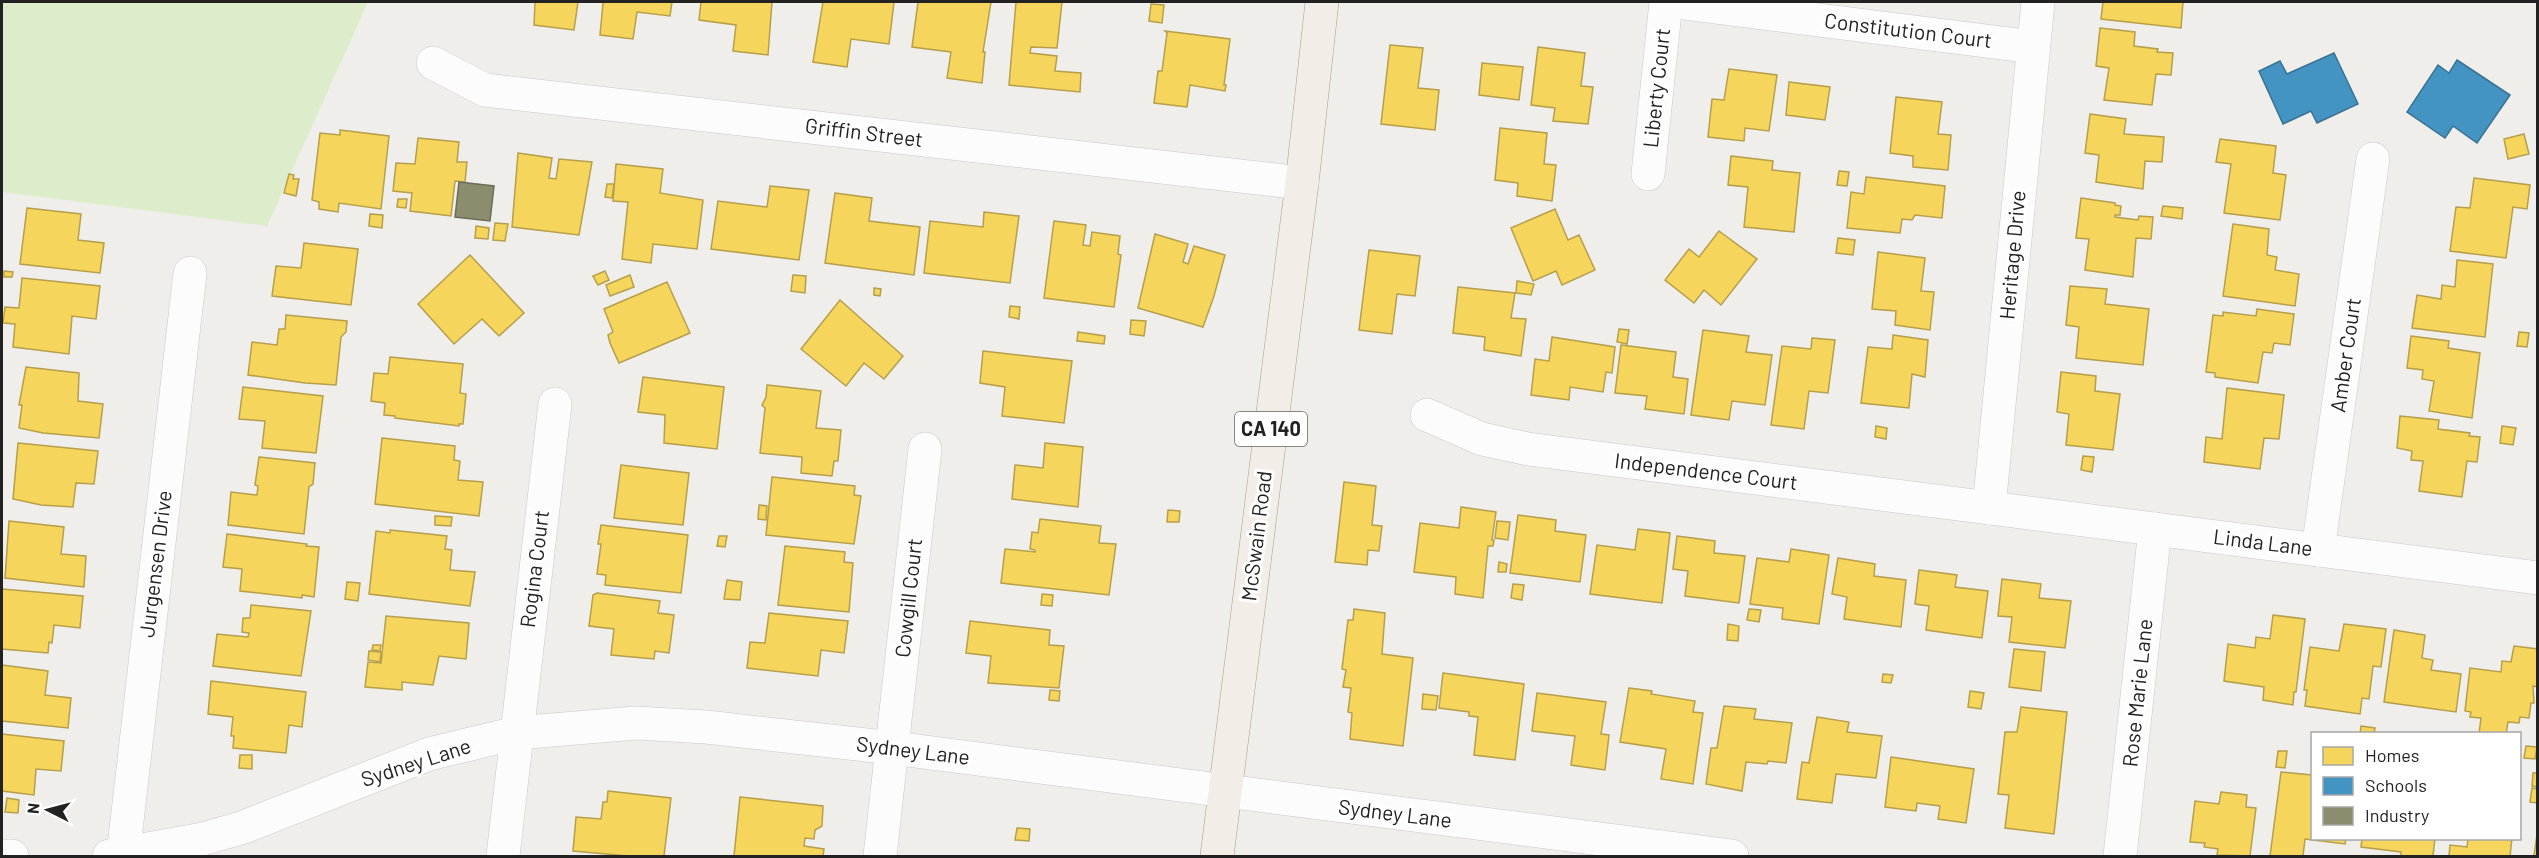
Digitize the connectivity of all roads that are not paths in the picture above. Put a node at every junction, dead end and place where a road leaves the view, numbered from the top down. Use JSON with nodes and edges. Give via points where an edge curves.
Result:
{"nodes":[{"id":1,"x":1322,"y":2,"type":"edge"},
{"id":2,"x":1666,"y":2,"type":"edge"},
{"id":3,"x":1675,"y":2,"type":"edge"},
{"id":4,"x":2038,"y":2,"type":"edge"},
{"id":5,"x":2033,"y":47,"type":"junction"},
{"id":6,"x":433,"y":63,"type":"dead end"},
{"id":7,"x":2373,"y":159,"type":"dead end"},
{"id":8,"x":1648,"y":174,"type":"dead end"},
{"id":9,"x":1302,"y":183,"type":"junction"},
{"id":10,"x":190,"y":273,"type":"dead end"},
{"id":11,"x":555,"y":404,"type":"dead end"},
{"id":12,"x":1427,"y":415,"type":"dead end"},
{"id":13,"x":925,"y":449,"type":"dead end"},
{"id":14,"x":1989,"y":508,"type":"junction"},
{"id":15,"x":2156,"y":529,"type":"junction"},
{"id":16,"x":2318,"y":550,"type":"junction"},
{"id":17,"x":2538,"y":578,"type":"edge"},
{"id":18,"x":516,"y":734,"type":"junction"},
{"id":19,"x":893,"y":748,"type":"junction"},
{"id":20,"x":1224,"y":793,"type":"junction"},
{"id":21,"x":2,"y":856,"type":"edge"},
{"id":22,"x":12,"y":856,"type":"edge"},
{"id":23,"x":118,"y":856,"type":"edge"},
{"id":24,"x":503,"y":856,"type":"edge"},
{"id":25,"x":880,"y":856,"type":"edge"},
{"id":26,"x":1217,"y":856,"type":"edge"},
{"id":27,"x":1732,"y":856,"type":"edge"},
{"id":28,"x":2120,"y":856,"type":"edge"}],
"edges":[{"from":1,"to":9,"type":"main road","name":"McSwain Road","number":"CA 140"},
{"from":2,"to":8,"type":"street","name":"Liberty Court"},
{"from":3,"to":5,"type":"street","name":"Constitution Court"},
{"from":4,"to":5,"type":"street","name":"Heritage Drive"},
{"from":5,"to":14,"type":"street","name":"Heritage Drive"},
{"from":6,"to":9,"type":"street","name":"Griffin Street","via":[[485,90]]},
{"from":7,"to":16,"type":"street","name":"Amber Court"},
{"from":9,"to":20,"type":"main road","name":"McSwain Road","number":"CA 140"},
{"from":10,"to":23,"type":"street","name":"Jurgensen Drive"},
{"from":11,"to":18,"type":"street","name":"Rogina Court"},
{"from":12,"to":14,"type":"street","name":"Independence Court","via":[[1482,439],[1528,449]]},
{"from":13,"to":19,"type":"street","name":"Cowgill Court"},
{"from":14,"to":15,"type":"street","name":"Linda Lane"},
{"from":15,"to":16,"type":"street","name":"Linda Lane"},
{"from":15,"to":28,"type":"street","name":"Rose Marie Lane"},
{"from":16,"to":17,"type":"street","name":"Linda Lane"},
{"from":18,"to":19,"type":"street","name":"Sydney Lane","via":[[636,723]]},
{"from":18,"to":23,"type":"street","name":"Sydney Lane","via":[[429,754],[244,827]]},
{"from":18,"to":24,"type":"street","name":"Rogina Court"},
{"from":19,"to":20,"type":"street","name":"Sydney Lane"},
{"from":19,"to":25,"type":"street","name":"Cowgill Court"},
{"from":20,"to":26,"type":"main road","name":"McSwain Road","number":"CA 140"},
{"from":20,"to":27,"type":"street","name":"Sydney Lane"},
{"from":21,"to":22,"type":"street"}]}
